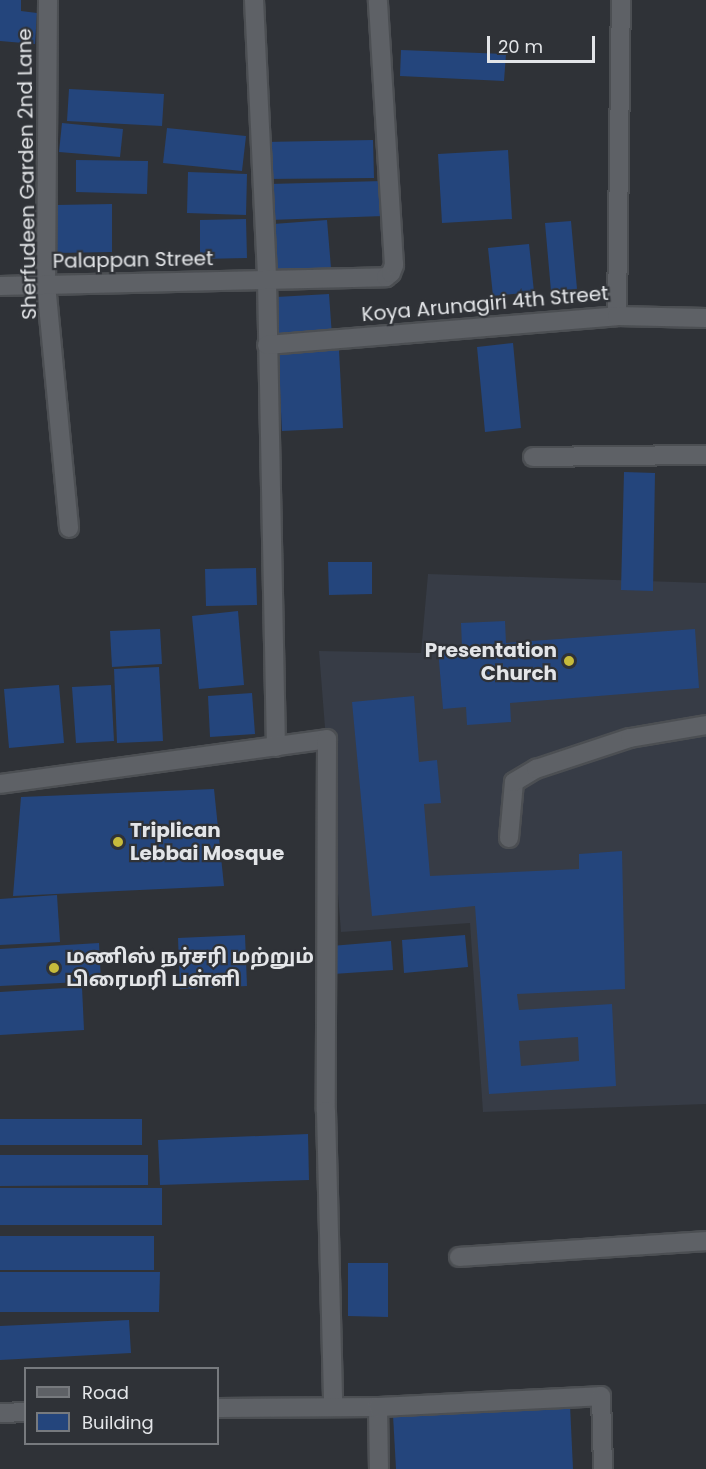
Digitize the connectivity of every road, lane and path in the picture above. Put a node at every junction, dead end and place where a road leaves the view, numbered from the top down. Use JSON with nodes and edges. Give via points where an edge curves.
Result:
{"nodes":[{"id":1,"x":48,"y":0,"type":"edge"},
{"id":2,"x":254,"y":0,"type":"edge"},
{"id":3,"x":378,"y":0,"type":"edge"},
{"id":4,"x":621,"y":0,"type":"edge"},
{"id":5,"x":267,"y":280,"type":"junction"},
{"id":6,"x":46,"y":284,"type":"junction"},
{"id":7,"x":0,"y":286,"type":"edge"},
{"id":8,"x":617,"y":316,"type":"junction"},
{"id":9,"x":706,"y":318,"type":"edge"},
{"id":10,"x":267,"y":345,"type":"junction"},
{"id":11,"x":706,"y":455,"type":"edge"},
{"id":12,"x":533,"y":457,"type":"dead end"},
{"id":13,"x":69,"y":528,"type":"dead end"},
{"id":14,"x":706,"y":725,"type":"edge"},
{"id":15,"x":276,"y":747,"type":"junction"},
{"id":16,"x":0,"y":784,"type":"edge"},
{"id":17,"x":509,"y":838,"type":"dead end"},
{"id":18,"x":706,"y":1241,"type":"edge"},
{"id":19,"x":459,"y":1257,"type":"dead end"},
{"id":20,"x":333,"y":1405,"type":"junction"},
{"id":21,"x":378,"y":1407,"type":"junction"},
{"id":22,"x":219,"y":1408,"type":"edge"},
{"id":23,"x":24,"y":1412,"type":"edge"},
{"id":24,"x":0,"y":1413,"type":"edge"},
{"id":25,"x":379,"y":1469,"type":"edge"},
{"id":26,"x":603,"y":1469,"type":"edge"}],
"edges":[{"from":1,"to":6,"type":"street","name":"Sherfudeen Garden 2nd Lane"},
{"from":2,"to":5,"type":"street"},
{"from":3,"to":5,"type":"street","name":"Palappan Street","via":[[394,265],[391,273],[386,277]]},
{"from":4,"to":8,"type":"street"},
{"from":5,"to":6,"type":"street","name":"Palappan Street"},
{"from":5,"to":10,"type":"street"},
{"from":6,"to":7,"type":"street","name":"Palappan Street"},
{"from":6,"to":13,"type":"street","name":"Sherfudeen Garden 2nd Lane"},
{"from":8,"to":9,"type":"street","name":"Koya Arunagiri 4th Street"},
{"from":8,"to":10,"type":"street","name":"Koya Arunagiri 4th Street"},
{"from":10,"to":15,"type":"street"},
{"from":11,"to":12,"type":"street"},
{"from":14,"to":17,"type":"street","via":[[630,738],[536,769],[514,782]]},
{"from":15,"to":16,"type":"street"},
{"from":15,"to":20,"type":"street","via":[[327,739],[326,1111]]},
{"from":18,"to":19,"type":"street"},
{"from":20,"to":21,"type":"street"},
{"from":20,"to":22,"type":"street"},
{"from":21,"to":25,"type":"street"},
{"from":21,"to":26,"type":"street","via":[[601,1396]]},
{"from":23,"to":24,"type":"street"}]}
